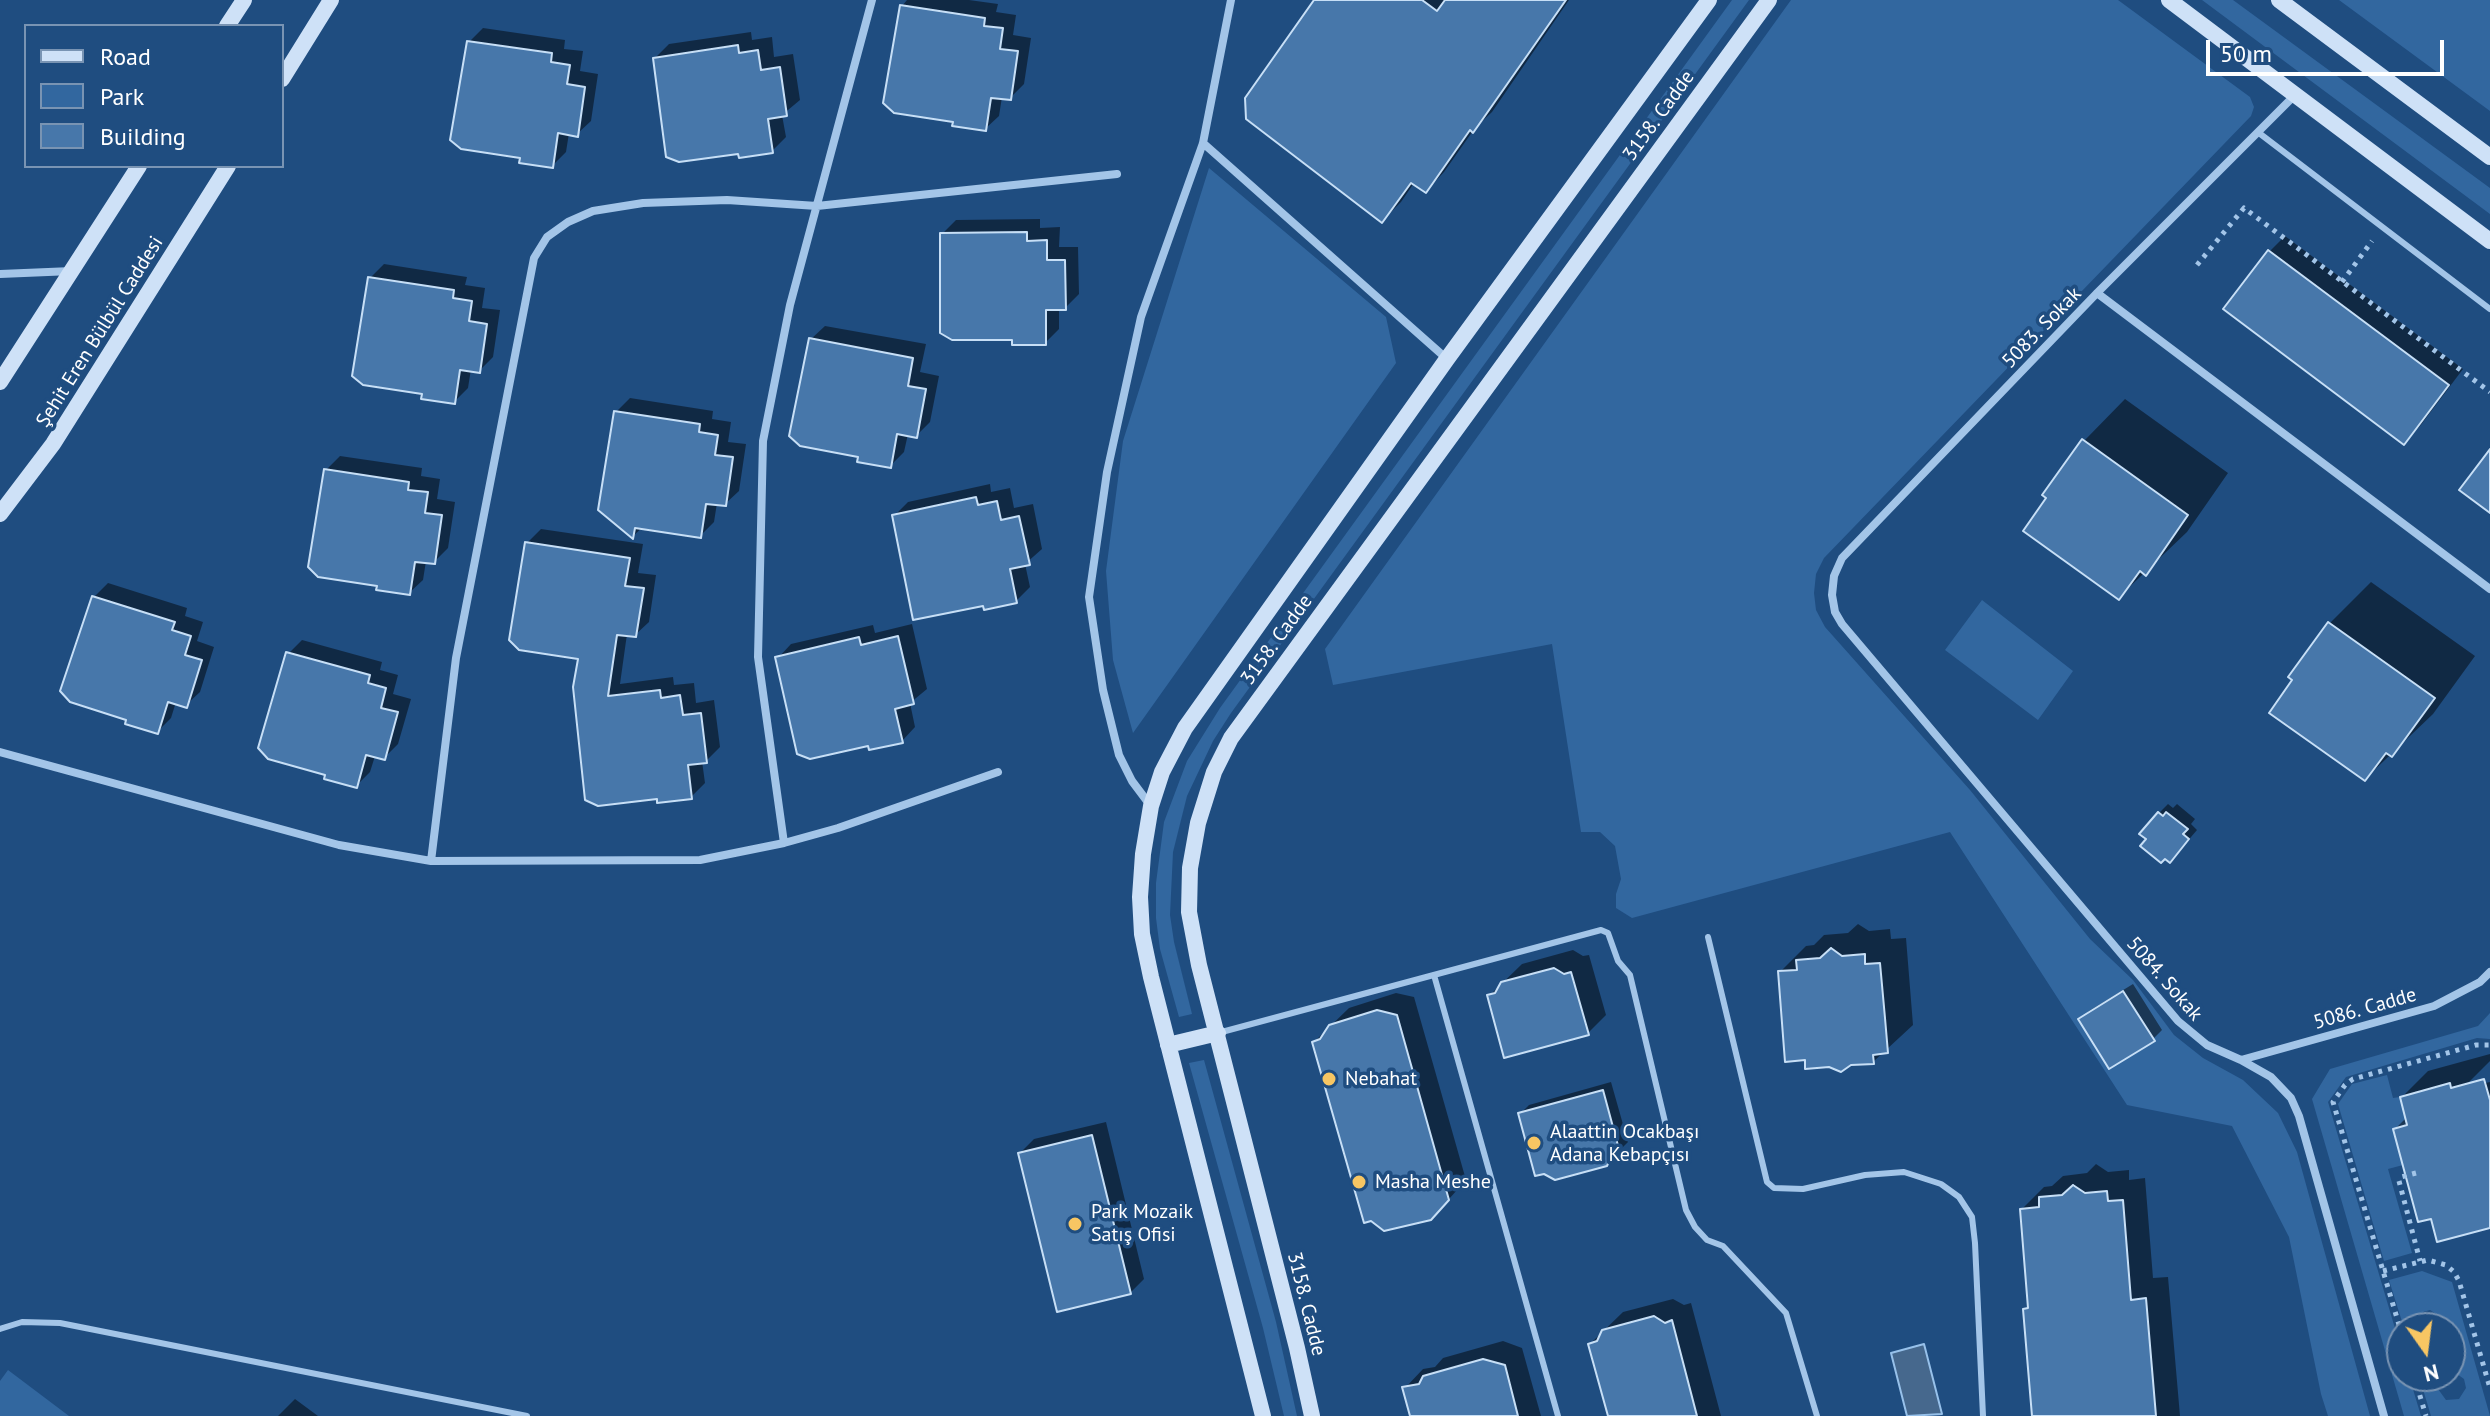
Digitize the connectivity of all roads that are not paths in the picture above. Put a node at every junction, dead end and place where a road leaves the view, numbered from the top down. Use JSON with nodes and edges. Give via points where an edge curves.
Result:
{"nodes":[{"id":1,"x":244,"y":0,"type":"edge"},
{"id":2,"x":331,"y":0,"type":"edge"},
{"id":3,"x":872,"y":0,"type":"edge"},
{"id":4,"x":1231,"y":0,"type":"edge"},
{"id":5,"x":1709,"y":0,"type":"edge"},
{"id":6,"x":1769,"y":0,"type":"edge"},
{"id":7,"x":2169,"y":0,"type":"edge"},
{"id":8,"x":2279,"y":0,"type":"edge"},
{"id":9,"x":228,"y":24,"type":"edge"},
{"id":10,"x":284,"y":76,"type":"edge"},
{"id":11,"x":2295,"y":95,"type":"junction"},
{"id":12,"x":2259,"y":133,"type":"junction"},
{"id":13,"x":1203,"y":143,"type":"junction"},
{"id":14,"x":2490,"y":157,"type":"edge"},
{"id":15,"x":138,"y":168,"type":"edge"},
{"id":16,"x":227,"y":168,"type":"edge"},
{"id":17,"x":1117,"y":174,"type":"dead end"},
{"id":18,"x":817,"y":206,"type":"junction"},
{"id":19,"x":2490,"y":241,"type":"edge"},
{"id":20,"x":73,"y":271,"type":"junction"},
{"id":21,"x":0,"y":274,"type":"edge"},
{"id":22,"x":2097,"y":293,"type":"junction"},
{"id":23,"x":2490,"y":309,"type":"edge"},
{"id":24,"x":1447,"y":359,"type":"junction"},
{"id":25,"x":0,"y":382,"type":"edge"},
{"id":26,"x":0,"y":514,"type":"edge"},
{"id":27,"x":2490,"y":589,"type":"edge"},
{"id":28,"x":1832,"y":595,"type":"joint"},
{"id":29,"x":2,"y":750,"type":"edge"},
{"id":30,"x":998,"y":772,"type":"dead end"},
{"id":31,"x":1151,"y":806,"type":"junction"},
{"id":32,"x":784,"y":843,"type":"junction"},
{"id":33,"x":431,"y":861,"type":"junction"},
{"id":34,"x":1708,"y":937,"type":"dead end"},
{"id":35,"x":2490,"y":972,"type":"edge"},
{"id":36,"x":1434,"y":975,"type":"junction"},
{"id":37,"x":1218,"y":1033,"type":"junction"},
{"id":38,"x":1168,"y":1045,"type":"junction"},
{"id":39,"x":2241,"y":1060,"type":"junction"},
{"id":40,"x":0,"y":1329,"type":"edge"},
{"id":41,"x":527,"y":1416,"type":"edge"},
{"id":42,"x":1263,"y":1416,"type":"edge"},
{"id":43,"x":1312,"y":1416,"type":"edge"},
{"id":44,"x":1558,"y":1416,"type":"edge"},
{"id":45,"x":1817,"y":1416,"type":"edge"},
{"id":46,"x":1983,"y":1416,"type":"edge"},
{"id":47,"x":2384,"y":1416,"type":"edge"}],
"edges":[{"from":1,"to":9,"type":"street"},
{"from":2,"to":10,"type":"street"},
{"from":3,"to":18,"type":"street"},
{"from":4,"to":13,"type":"street"},
{"from":5,"to":24,"type":"street","name":"3158. Cadde"},
{"from":6,"to":37,"type":"street","name":"3158. Cadde","via":[[1231,738],[1202,810],[1190,868],[1189,912]]},
{"from":7,"to":11,"type":"street"},
{"from":8,"to":14,"type":"street"},
{"from":11,"to":12,"type":"street","name":"5083. Sokak"},
{"from":11,"to":19,"type":"street"},
{"from":12,"to":22,"type":"street","name":"5083. Sokak"},
{"from":12,"to":23,"type":"lane"},
{"from":13,"to":24,"type":"street"},
{"from":13,"to":31,"type":"street","via":[[1141,317],[1107,472],[1089,597],[1119,755]]},
{"from":15,"to":20,"type":"street"},
{"from":16,"to":26,"type":"street","name":"Şehit Eren Bülbül Caddesi","via":[[53,444]]},
{"from":17,"to":18,"type":"street"},
{"from":18,"to":32,"type":"street","via":[[790,305],[763,441],[758,657]]},
{"from":18,"to":33,"type":"street","via":[[727,200],[593,211],[547,237],[534,258],[456,658]]},
{"from":20,"to":21,"type":"street"},
{"from":20,"to":25,"type":"street"},
{"from":22,"to":27,"type":"street"},
{"from":22,"to":28,"type":"street","name":"5083. Sokak","via":[[1842,558]]},
{"from":24,"to":31,"type":"street","name":"3158. Cadde","via":[[1185,728]]},
{"from":28,"to":39,"type":"street","name":"5084. Sokak","via":[[1842,624],[2178,1021],[2207,1045]]},
{"from":29,"to":33,"type":"street","via":[[339,845]]},
{"from":30,"to":32,"type":"street"},
{"from":31,"to":38,"type":"street","name":"3158. Cadde","via":[[1141,922]]},
{"from":32,"to":33,"type":"street","via":[[700,860]]},
{"from":34,"to":46,"type":"lane","via":[[1767,1182],[1774,1188],[1803,1189],[1904,1172],[1941,1184],[1959,1197],[1972,1217]]},
{"from":35,"to":39,"type":"street","name":"5086. Cadde","via":[[2434,1006]]},
{"from":36,"to":37,"type":"lane"},
{"from":36,"to":44,"type":"lane"},
{"from":36,"to":45,"type":"lane","via":[[1601,930],[1608,933],[1618,961],[1630,975],[1686,1210],[1707,1240],[1723,1246],[1786,1313]]},
{"from":37,"to":38,"type":"street"},
{"from":37,"to":43,"type":"street","name":"3158. Cadde"},
{"from":38,"to":42,"type":"street","name":"3158. Cadde"},
{"from":39,"to":47,"type":"street","name":"5084. Sokak","via":[[2271,1077],[2299,1116]]},
{"from":40,"to":41,"type":"lane","via":[[22,1322],[60,1323]]}]}
